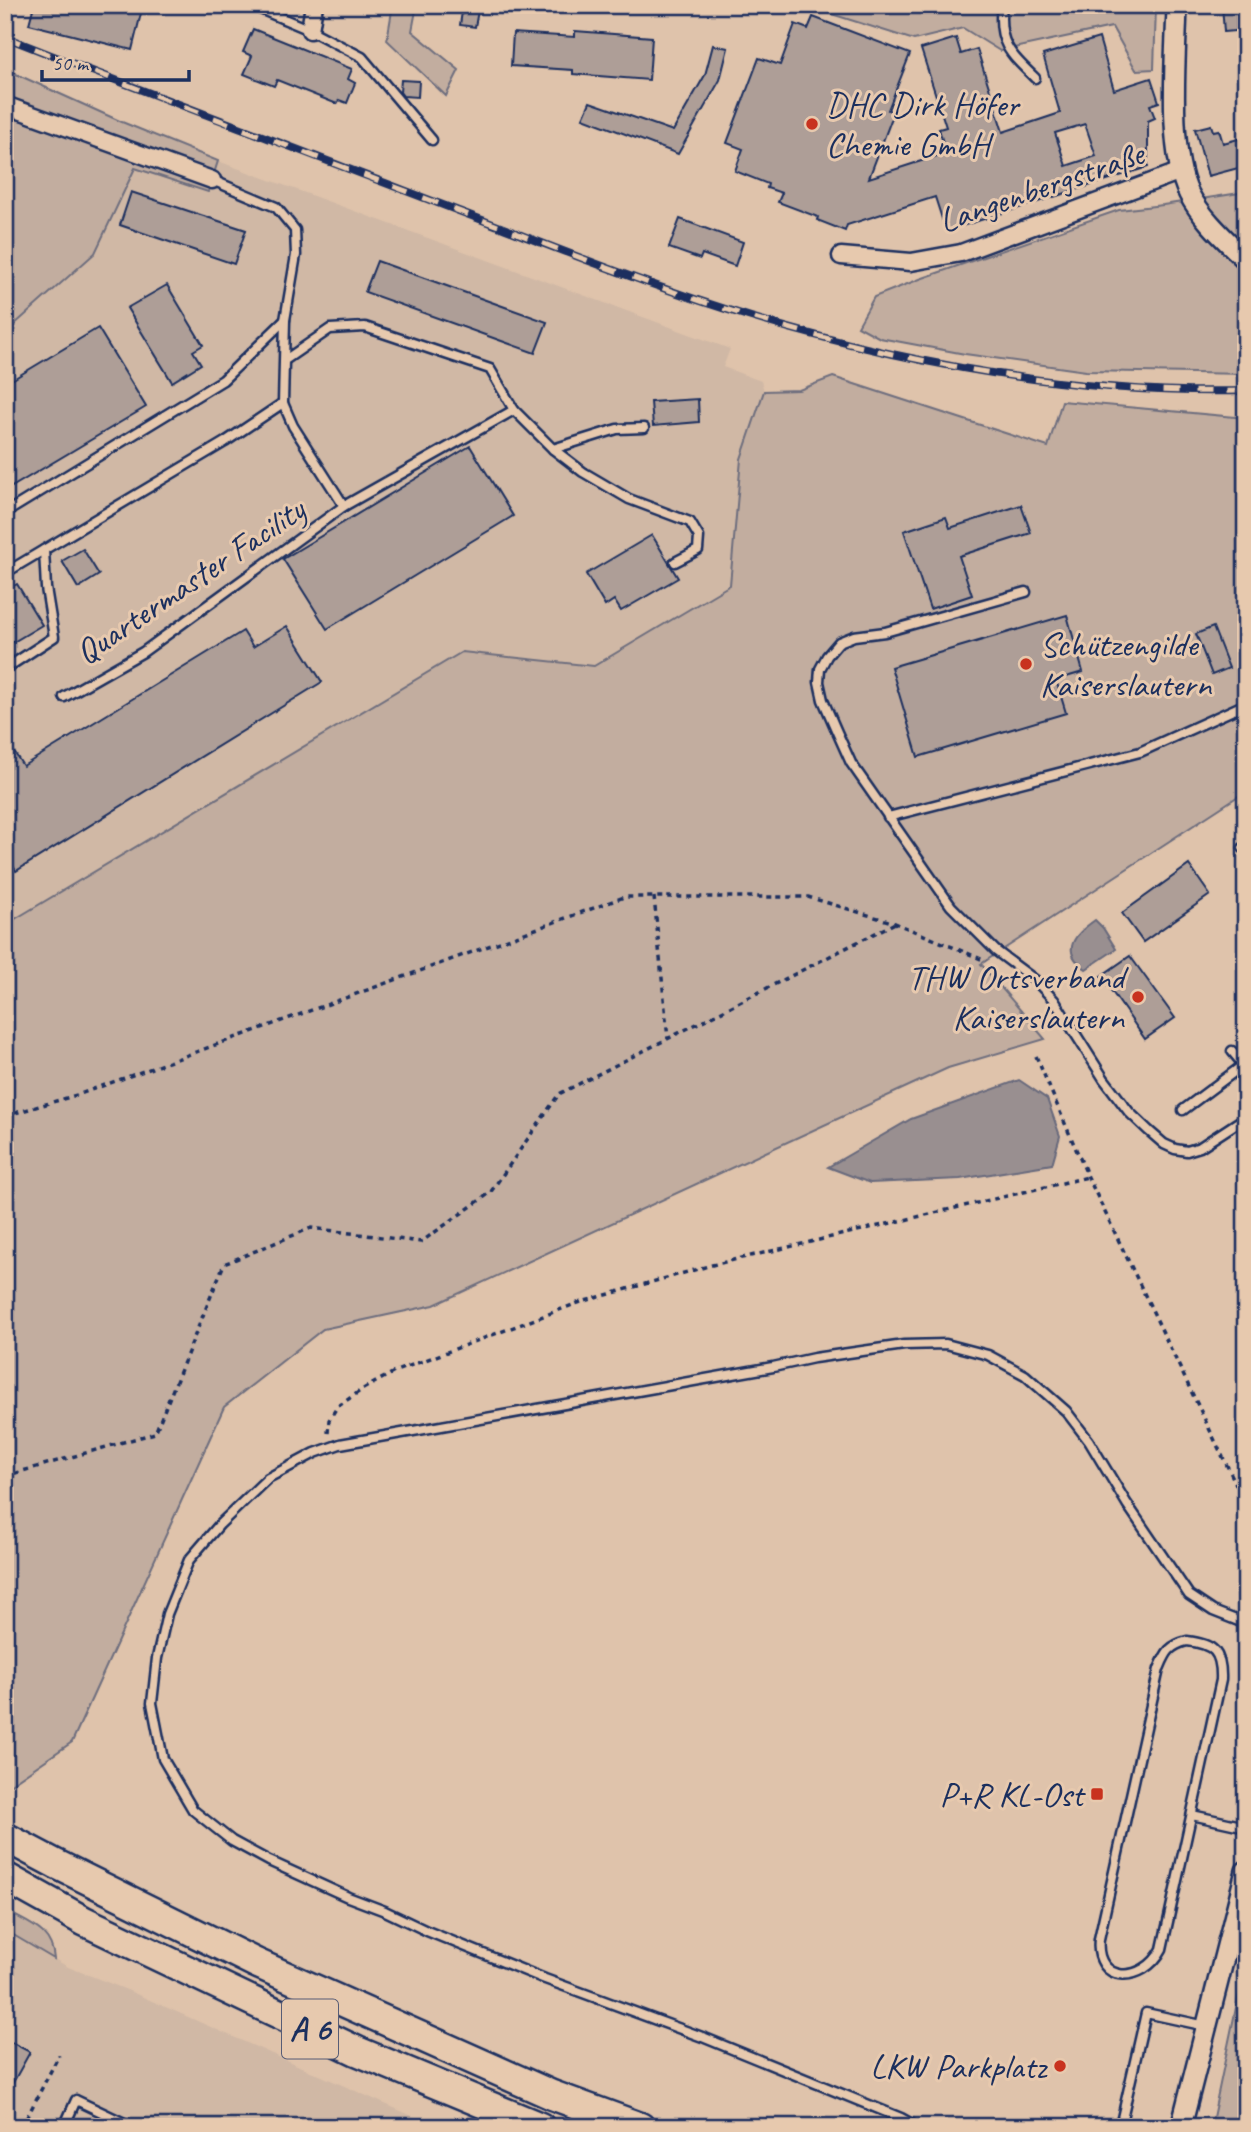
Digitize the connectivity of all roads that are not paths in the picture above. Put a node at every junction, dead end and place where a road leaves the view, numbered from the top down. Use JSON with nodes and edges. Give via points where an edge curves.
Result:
{"nodes":[{"id":1,"x":314,"y":5,"type":"edge"},
{"id":2,"x":1002,"y":5,"type":"edge"},
{"id":3,"x":1177,"y":5,"type":"edge"},
{"id":4,"x":253,"y":6,"type":"edge"},
{"id":5,"x":310,"y":30,"type":"junction"},
{"id":6,"x":1035,"y":78,"type":"dead end"},
{"id":7,"x":5,"y":105,"type":"edge"},
{"id":8,"x":432,"y":140,"type":"dead end"},
{"id":9,"x":1181,"y":171,"type":"junction"},
{"id":10,"x":212,"y":180,"type":"joint"},
{"id":11,"x":841,"y":256,"type":"dead end"},
{"id":12,"x":1246,"y":260,"type":"edge"},
{"id":13,"x":285,"y":320,"type":"junction"},
{"id":14,"x":285,"y":360,"type":"junction"},
{"id":15,"x":283,"y":403,"type":"junction"},
{"id":16,"x":514,"y":410,"type":"junction"},
{"id":17,"x":644,"y":428,"type":"dead end"},
{"id":18,"x":553,"y":449,"type":"junction"},
{"id":19,"x":344,"y":506,"type":"junction"},
{"id":20,"x":5,"y":513,"type":"edge"},
{"id":21,"x":44,"y":550,"type":"junction"},
{"id":22,"x":675,"y":562,"type":"dead end"},
{"id":23,"x":5,"y":573,"type":"edge"},
{"id":24,"x":1026,"y":592,"type":"dead end"},
{"id":25,"x":5,"y":669,"type":"edge"},
{"id":26,"x":64,"y":697,"type":"dead end"},
{"id":27,"x":1246,"y":704,"type":"edge"},
{"id":28,"x":888,"y":817,"type":"junction"},
{"id":29,"x":1232,"y":1051,"type":"dead end"},
{"id":30,"x":1245,"y":1066,"type":"edge"},
{"id":31,"x":1183,"y":1110,"type":"dead end"},
{"id":32,"x":1246,"y":1117,"type":"edge"},
{"id":33,"x":1246,"y":1625,"type":"edge"},
{"id":34,"x":1192,"y":1815,"type":"junction"},
{"id":35,"x":1246,"y":1827,"type":"edge"},
{"id":36,"x":5,"y":1837,"type":"edge"},
{"id":37,"x":1246,"y":1871,"type":"edge"},
{"id":38,"x":5,"y":1877,"type":"edge"},
{"id":39,"x":1206,"y":2026,"type":"junction"},
{"id":40,"x":64,"y":2127,"type":"edge"},
{"id":41,"x":133,"y":2127,"type":"edge"},
{"id":42,"x":540,"y":2127,"type":"edge"},
{"id":43,"x":640,"y":2127,"type":"edge"},
{"id":44,"x":917,"y":2127,"type":"edge"},
{"id":45,"x":1120,"y":2127,"type":"edge"},
{"id":46,"x":1181,"y":2127,"type":"edge"}],
"edges":[{"from":1,"to":5,"type":"street"},
{"from":2,"to":6,"type":"lane","via":[[1004,41]]},
{"from":3,"to":9,"type":"street","name":"Langenbergstraße","via":[[1175,101]]},
{"from":4,"to":5,"type":"lane"},
{"from":5,"to":8,"type":"lane","via":[[362,57]]},
{"from":7,"to":10,"type":"street"},
{"from":9,"to":11,"type":"street","name":"Langenbergstraße","via":[[961,253],[911,262]]},
{"from":9,"to":12,"type":"street","via":[[1196,206]]},
{"from":10,"to":13,"type":"lane","name":"Quartermaster Facility","via":[[276,207],[295,230],[296,255]]},
{"from":13,"to":14,"type":"lane","name":"Quartermaster Facility"},
{"from":13,"to":20,"type":"lane","via":[[223,380]]},
{"from":14,"to":15,"type":"lane","name":"Quartermaster Facility"},
{"from":14,"to":16,"type":"lane","via":[[330,329],[365,327],[490,369]]},
{"from":15,"to":19,"type":"lane","name":"Quartermaster Facility"},
{"from":15,"to":21,"type":"lane"},
{"from":16,"to":18,"type":"lane"},
{"from":16,"to":19,"type":"lane","name":"Quartermaster Facility"},
{"from":17,"to":18,"type":"lane","via":[[617,429]]},
{"from":18,"to":22,"type":"lane","via":[[629,499],[690,522],[699,537],[698,550]]},
{"from":19,"to":26,"type":"lane","name":"Quartermaster Facility","via":[[143,652]]},
{"from":21,"to":23,"type":"lane"},
{"from":21,"to":25,"type":"lane","name":"Quartermaster Facility","via":[[54,637]]},
{"from":24,"to":28,"type":"lane","via":[[885,632],[853,636],[839,642],[827,656],[820,669],[823,700],[851,763]]},
{"from":27,"to":28,"type":"lane","via":[[1140,752]]},
{"from":28,"to":32,"type":"lane","via":[[951,906],[1054,1000],[1118,1099],[1164,1144],[1175,1149],[1200,1147]]},
{"from":29,"to":30,"type":"lane"},
{"from":30,"to":31,"type":"lane"},
{"from":33,"to":44,"type":"lane","via":[[1189,1595],[1066,1411],[1025,1375],[988,1355],[946,1344],[814,1357],[327,1449],[268,1478],[189,1560],[167,1614],[152,1703],[163,1759],[193,1810],[232,1841],[427,1931],[705,2038]]},
{"from":34,"to":34,"type":"lane","via":[[1222,1664],[1210,1647],[1187,1641],[1175,1644],[1159,1669],[1099,1938],[1100,1958],[1115,1973],[1125,1976],[1151,1966],[1162,1949]]},
{"from":34,"to":35,"type":"lane"},
{"from":36,"to":43,"type":"highway","number":"A 6","via":[[268,1969],[552,2095]]},
{"from":37,"to":39,"type":"street"},
{"from":38,"to":42,"type":"highway","number":"A 6","via":[[84,1922],[356,2051]]},
{"from":39,"to":45,"type":"lane","via":[[1146,2014]]},
{"from":39,"to":46,"type":"street"},
{"from":40,"to":41,"type":"lane","via":[[76,2100]]}]}
